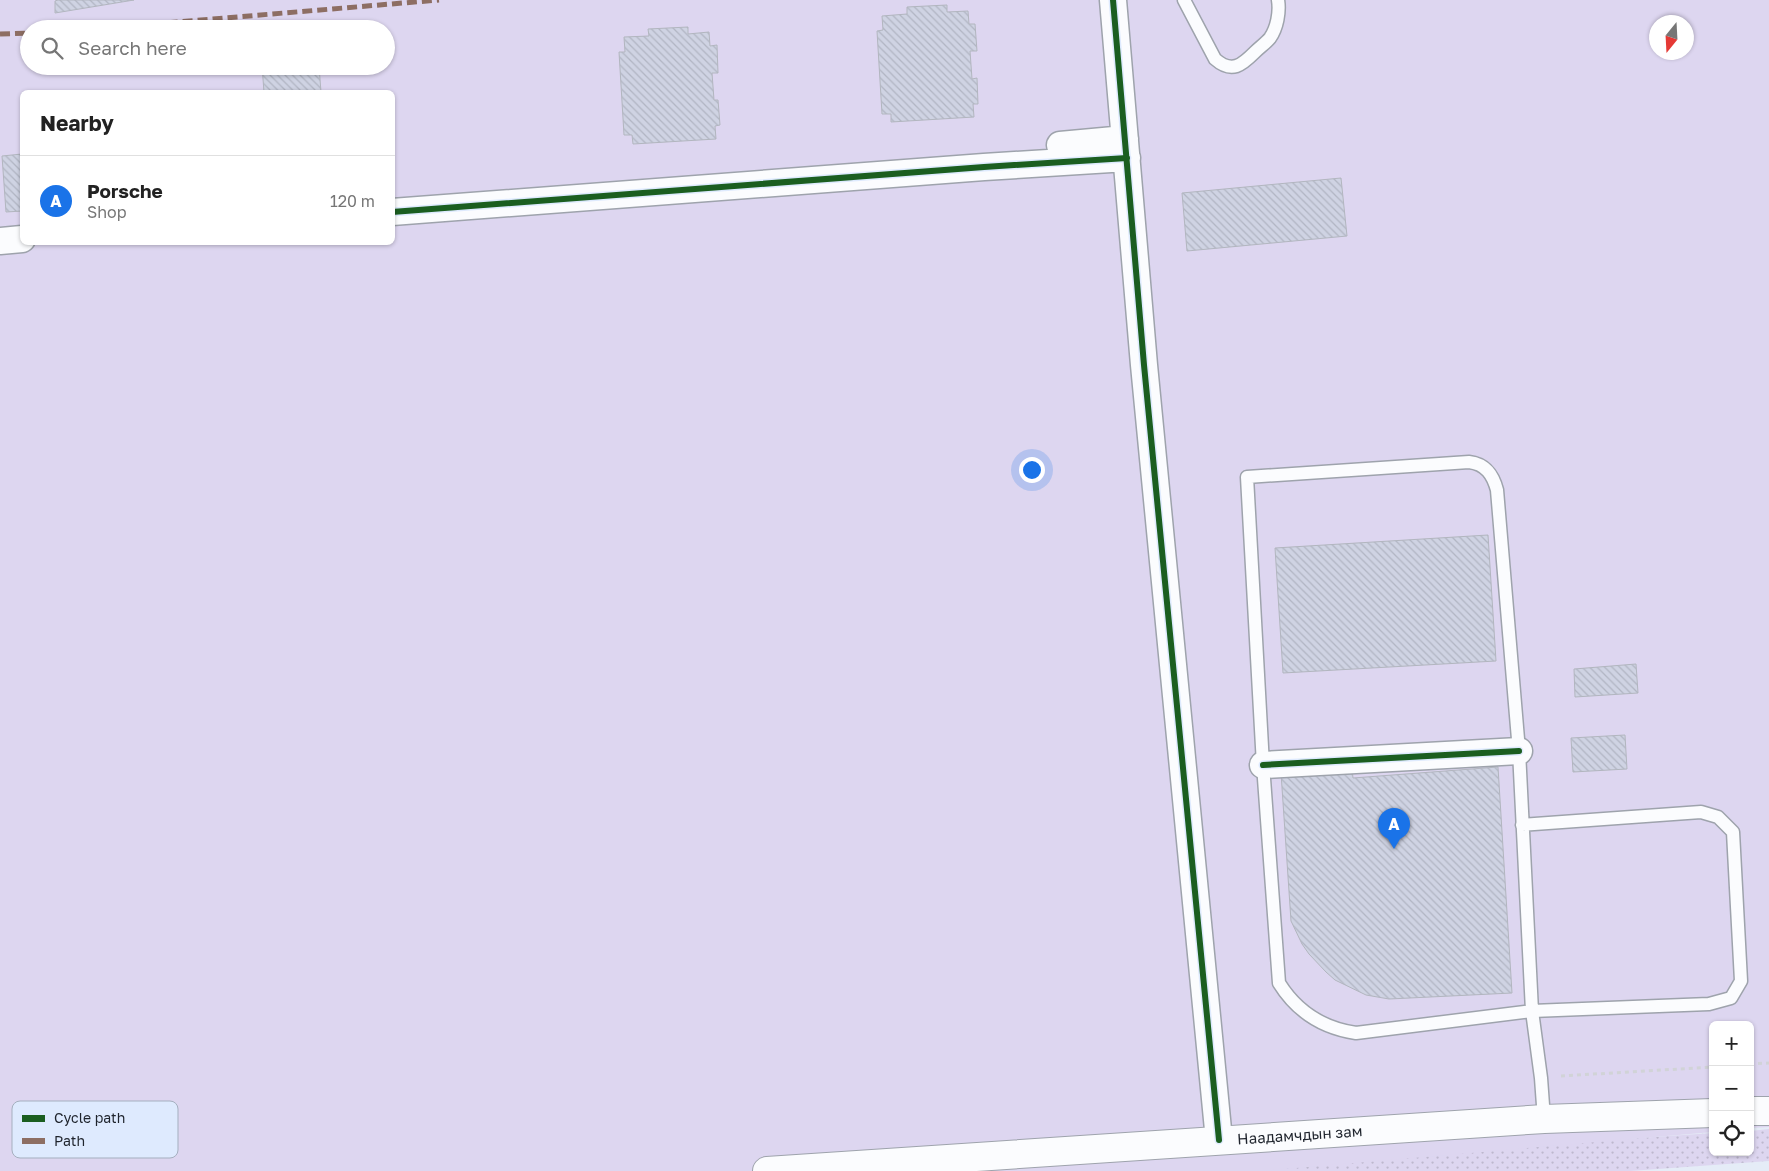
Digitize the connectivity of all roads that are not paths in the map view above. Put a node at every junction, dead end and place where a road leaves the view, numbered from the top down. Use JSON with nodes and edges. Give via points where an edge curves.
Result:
{"nodes":[{"id":1,"x":1113,"y":0,"type":"edge"},
{"id":2,"x":1184,"y":0,"type":"edge"},
{"id":3,"x":1278,"y":0,"type":"edge"},
{"id":4,"x":1126,"y":149,"type":"junction"},
{"id":5,"x":395,"y":212,"type":"edge"},
{"id":6,"x":20,"y":239,"type":"edge"},
{"id":7,"x":0,"y":241,"type":"edge"},
{"id":8,"x":1519,"y":751,"type":"junction"},
{"id":9,"x":1263,"y":765,"type":"junction"},
{"id":10,"x":1522,"y":825,"type":"junction"},
{"id":11,"x":1532,"y":1011,"type":"junction"},
{"id":12,"x":1754,"y":1111,"type":"edge"},
{"id":13,"x":1769,"y":1111,"type":"edge"},
{"id":14,"x":1709,"y":1113,"type":"edge"},
{"id":15,"x":1544,"y":1119,"type":"junction"},
{"id":16,"x":1220,"y":1140,"type":"junction"},
{"id":17,"x":767,"y":1171,"type":"edge"}],
"edges":[{"from":1,"to":4,"type":"street"},
{"from":2,"to":3,"type":"lane","via":[[1216,59],[1223,66],[1233,67],[1243,64],[1270,38],[1277,22]]},
{"from":4,"to":5,"type":"street","via":[[984,167]]},
{"from":4,"to":16,"type":"street"},
{"from":6,"to":7,"type":"street"},
{"from":8,"to":9,"type":"street"},
{"from":8,"to":9,"type":"lane","via":[[1497,490],[1490,473],[1481,465],[1469,462],[1246,477]]},
{"from":8,"to":10,"type":"lane"},
{"from":9,"to":11,"type":"lane","via":[[1279,983],[1294,1004],[1325,1025],[1356,1033]]},
{"from":10,"to":11,"type":"lane"},
{"from":10,"to":11,"type":"lane","via":[[1701,812],[1718,817],[1733,832],[1740,961],[1741,980],[1731,998],[1709,1004]]},
{"from":11,"to":15,"type":"lane","via":[[1542,1078]]},
{"from":12,"to":13,"type":"highway"},
{"from":14,"to":15,"type":"highway","name":"Наадамчдын зам"},
{"from":15,"to":16,"type":"highway","name":"Наадамчдын зам"},
{"from":16,"to":17,"type":"highway","name":"Наадамчдын зам"}]}
